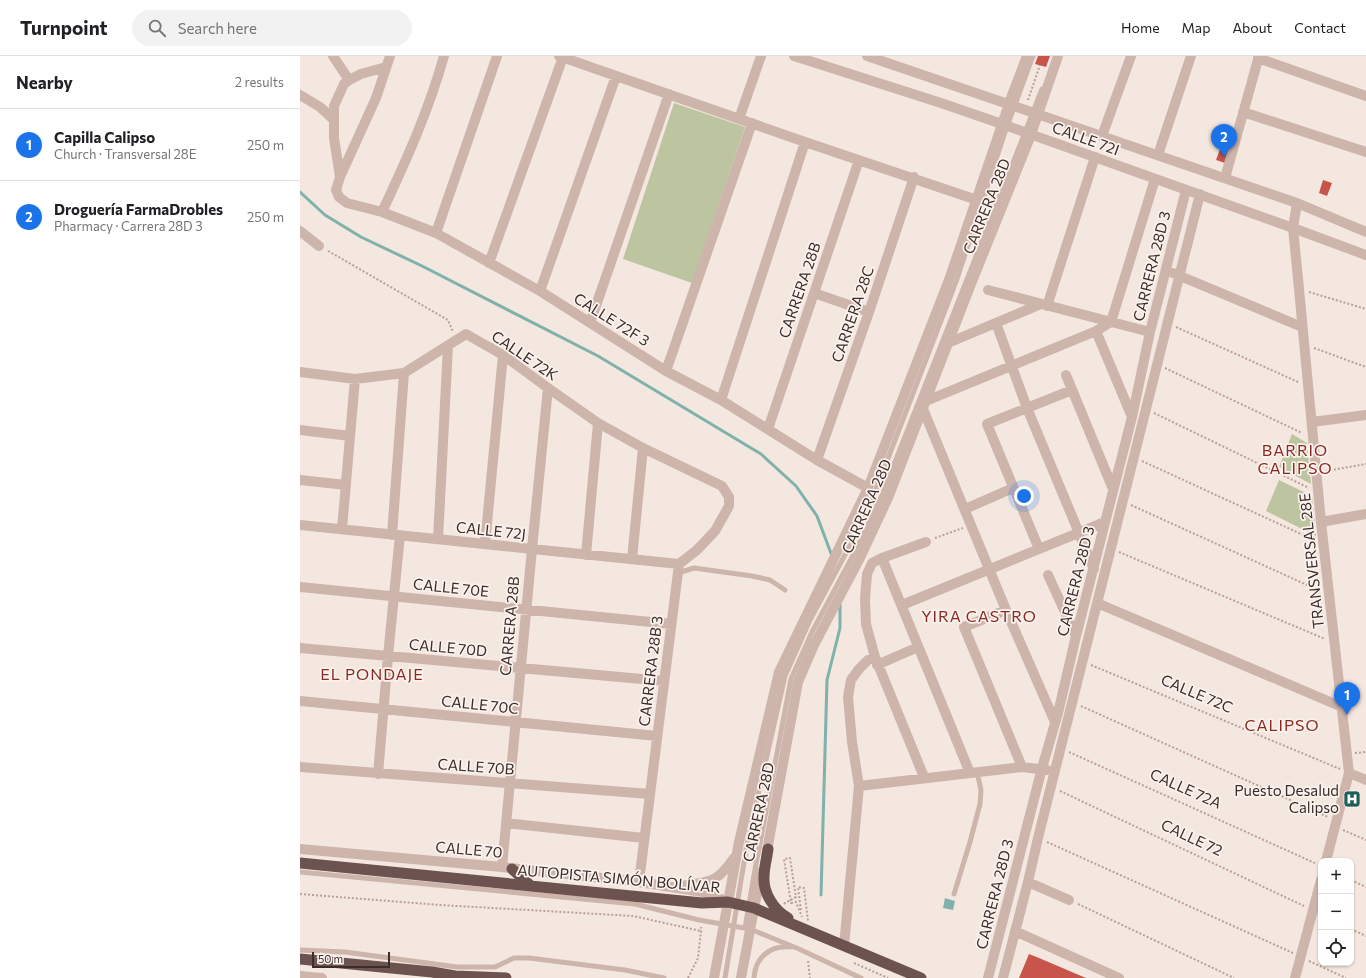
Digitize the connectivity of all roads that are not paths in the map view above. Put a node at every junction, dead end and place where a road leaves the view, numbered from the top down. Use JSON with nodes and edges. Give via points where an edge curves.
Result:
{"nodes":[{"id":1,"x":333,"y":56,"type":"edge"},
{"id":2,"x":390,"y":56,"type":"edge"},
{"id":3,"x":444,"y":56,"type":"edge"},
{"id":4,"x":497,"y":56,"type":"edge"},
{"id":5,"x":762,"y":56,"type":"edge"},
{"id":6,"x":794,"y":56,"type":"edge"},
{"id":7,"x":867,"y":56,"type":"edge"},
{"id":8,"x":1027,"y":56,"type":"edge"},
{"id":9,"x":1033,"y":56,"type":"edge"},
{"id":10,"x":1054,"y":56,"type":"edge"},
{"id":11,"x":1058,"y":56,"type":"edge"},
{"id":12,"x":1131,"y":56,"type":"edge"},
{"id":13,"x":1191,"y":56,"type":"edge"},
{"id":14,"x":561,"y":57,"type":"edge"},
{"id":15,"x":1258,"y":57,"type":"edge"},
{"id":16,"x":386,"y":67,"type":"junction"},
{"id":17,"x":616,"y":76,"type":"junction"},
{"id":18,"x":349,"y":80,"type":"junction"},
{"id":19,"x":669,"y":94,"type":"junction"},
{"id":20,"x":300,"y":95,"type":"edge"},
{"id":21,"x":1366,"y":96,"type":"edge"},
{"id":22,"x":1012,"y":105,"type":"junction"},
{"id":23,"x":1243,"y":112,"type":"junction"},
{"id":24,"x":1035,"y":113,"type":"junction"},
{"id":25,"x":333,"y":119,"type":"junction"},
{"id":26,"x":739,"y":119,"type":"junction"},
{"id":27,"x":752,"y":123,"type":"junction"},
{"id":28,"x":1005,"y":125,"type":"junction"},
{"id":29,"x":1028,"y":134,"type":"junction"},
{"id":30,"x":1102,"y":136,"type":"junction"},
{"id":31,"x":805,"y":142,"type":"junction"},
{"id":32,"x":1366,"y":152,"type":"edge"},
{"id":33,"x":1158,"y":155,"type":"junction"},
{"id":34,"x":1095,"y":157,"type":"junction"},
{"id":35,"x":859,"y":160,"type":"junction"},
{"id":36,"x":340,"y":177,"type":"junction"},
{"id":37,"x":914,"y":178,"type":"junction"},
{"id":38,"x":1155,"y":178,"type":"junction"},
{"id":39,"x":1225,"y":178,"type":"junction"},
{"id":40,"x":1186,"y":190,"type":"junction"},
{"id":41,"x":1200,"y":194,"type":"junction"},
{"id":42,"x":977,"y":200,"type":"junction"},
{"id":43,"x":1297,"y":203,"type":"junction"},
{"id":44,"x":382,"y":212,"type":"junction"},
{"id":45,"x":1293,"y":228,"type":"junction"},
{"id":46,"x":300,"y":231,"type":"edge"},
{"id":47,"x":1366,"y":232,"type":"edge"},
{"id":48,"x":436,"y":233,"type":"junction"},
{"id":49,"x":319,"y":246,"type":"road end"},
{"id":50,"x":1366,"y":255,"type":"edge"},
{"id":51,"x":489,"y":263,"type":"junction"},
{"id":52,"x":1166,"y":270,"type":"junction"},
{"id":53,"x":1180,"y":275,"type":"junction"},
{"id":54,"x":988,"y":290,"type":"dead end"},
{"id":55,"x":540,"y":291,"type":"junction"},
{"id":56,"x":814,"y":293,"type":"junction"},
{"id":57,"x":1044,"y":305,"type":"junction"},
{"id":58,"x":869,"y":312,"type":"junction"},
{"id":59,"x":1111,"y":322,"type":"junction"},
{"id":60,"x":590,"y":323,"type":"junction"},
{"id":61,"x":996,"y":323,"type":"junction"},
{"id":62,"x":1302,"y":327,"type":"junction"},
{"id":63,"x":1096,"y":331,"type":"junction"},
{"id":64,"x":1150,"y":332,"type":"junction"},
{"id":65,"x":452,"y":343,"type":"junction"},
{"id":66,"x":948,"y":343,"type":"junction"},
{"id":67,"x":503,"y":355,"type":"junction"},
{"id":68,"x":1011,"y":366,"type":"junction"},
{"id":69,"x":666,"y":371,"type":"junction"},
{"id":70,"x":300,"y":372,"type":"edge"},
{"id":71,"x":404,"y":373,"type":"junction"},
{"id":72,"x":1066,"y":375,"type":"dead end"},
{"id":73,"x":355,"y":379,"type":"junction"},
{"id":74,"x":548,"y":388,"type":"junction"},
{"id":75,"x":1072,"y":390,"type":"junction"},
{"id":76,"x":721,"y":400,"type":"junction"},
{"id":77,"x":924,"y":405,"type":"junction"},
{"id":78,"x":1028,"y":408,"type":"junction"},
{"id":79,"x":1366,"y":415,"type":"edge"},
{"id":80,"x":1132,"y":417,"type":"junction"},
{"id":81,"x":1312,"y":422,"type":"junction"},
{"id":82,"x":598,"y":423,"type":"junction"},
{"id":83,"x":768,"y":429,"type":"junction"},
{"id":84,"x":300,"y":430,"type":"edge"},
{"id":85,"x":350,"y":436,"type":"junction"},
{"id":86,"x":643,"y":448,"type":"junction"},
{"id":87,"x":817,"y":460,"type":"junction"},
{"id":88,"x":300,"y":480,"type":"edge"},
{"id":89,"x":346,"y":485,"type":"junction"},
{"id":90,"x":868,"y":488,"type":"junction"},
{"id":91,"x":1013,"y":488,"type":"junction"},
{"id":92,"x":1113,"y":489,"type":"junction"},
{"id":93,"x":965,"y":509,"type":"junction"},
{"id":94,"x":1366,"y":514,"type":"edge"},
{"id":95,"x":1105,"y":522,"type":"junction"},
{"id":96,"x":1322,"y":522,"type":"junction"},
{"id":97,"x":300,"y":525,"type":"edge"},
{"id":98,"x":342,"y":530,"type":"junction"},
{"id":99,"x":1078,"y":532,"type":"junction"},
{"id":100,"x":396,"y":535,"type":"junction"},
{"id":101,"x":438,"y":539,"type":"junction"},
{"id":102,"x":926,"y":542,"type":"road end"},
{"id":103,"x":485,"y":544,"type":"junction"},
{"id":104,"x":532,"y":549,"type":"junction"},
{"id":105,"x":1039,"y":549,"type":"junction"},
{"id":106,"x":858,"y":553,"type":"junction"},
{"id":107,"x":586,"y":555,"type":"junction"},
{"id":108,"x":882,"y":558,"type":"junction"},
{"id":109,"x":632,"y":559,"type":"junction"},
{"id":110,"x":678,"y":569,"type":"junction"},
{"id":111,"x":1094,"y":569,"type":"junction"},
{"id":112,"x":989,"y":570,"type":"junction"},
{"id":113,"x":1048,"y":575,"type":"dead end"},
{"id":114,"x":300,"y":586,"type":"edge"},
{"id":115,"x":784,"y":590,"type":"dead end"},
{"id":116,"x":394,"y":596,"type":"junction"},
{"id":117,"x":1097,"y":603,"type":"junction"},
{"id":118,"x":902,"y":605,"type":"junction"},
{"id":119,"x":526,"y":609,"type":"junction"},
{"id":120,"x":1006,"y":610,"type":"junction"},
{"id":121,"x":671,"y":624,"type":"junction"},
{"id":122,"x":1076,"y":636,"type":"junction"},
{"id":123,"x":918,"y":647,"type":"junction"},
{"id":124,"x":300,"y":648,"type":"edge"},
{"id":125,"x":388,"y":656,"type":"junction"},
{"id":126,"x":876,"y":661,"type":"junction"},
{"id":127,"x":521,"y":668,"type":"junction"},
{"id":128,"x":664,"y":681,"type":"junction"},
{"id":129,"x":300,"y":701,"type":"edge"},
{"id":130,"x":1342,"y":707,"type":"junction"},
{"id":131,"x":384,"y":710,"type":"junction"},
{"id":132,"x":1069,"y":716,"type":"junction"},
{"id":133,"x":1057,"y":718,"type":"junction"},
{"id":134,"x":516,"y":722,"type":"junction"},
{"id":135,"x":657,"y":736,"type":"junction"},
{"id":136,"x":300,"y":767,"type":"edge"},
{"id":137,"x":1022,"y":767,"type":"junction"},
{"id":138,"x":1042,"y":768,"type":"junction"},
{"id":139,"x":973,"y":772,"type":"junction"},
{"id":140,"x":1055,"y":772,"type":"junction"},
{"id":141,"x":1349,"y":773,"type":"junction"},
{"id":142,"x":378,"y":774,"type":"junction"},
{"id":143,"x":924,"y":777,"type":"junction"},
{"id":144,"x":1366,"y":780,"type":"edge"},
{"id":145,"x":510,"y":783,"type":"junction"},
{"id":146,"x":859,"y":786,"type":"junction"},
{"id":147,"x":650,"y":794,"type":"junction"},
{"id":148,"x":506,"y":823,"type":"junction"},
{"id":149,"x":644,"y":838,"type":"junction"},
{"id":150,"x":738,"y":842,"type":"junction"},
{"id":151,"x":768,"y":848,"type":"junction"},
{"id":152,"x":300,"y":849,"type":"edge"},
{"id":153,"x":1327,"y":858,"type":"edge"},
{"id":154,"x":300,"y":864,"type":"edge"},
{"id":155,"x":507,"y":868,"type":"junction"},
{"id":156,"x":300,"y":872,"type":"edge"},
{"id":157,"x":639,"y":882,"type":"junction"},
{"id":158,"x":1028,"y":882,"type":"junction"},
{"id":159,"x":530,"y":885,"type":"junction"},
{"id":160,"x":676,"y":887,"type":"junction"},
{"id":161,"x":1318,"y":891,"type":"edge"},
{"id":162,"x":954,"y":894,"type":"dead end"},
{"id":163,"x":1069,"y":900,"type":"road end"},
{"id":164,"x":732,"y":903,"type":"junction"},
{"id":165,"x":752,"y":907,"type":"junction"},
{"id":166,"x":729,"y":925,"type":"junction"},
{"id":167,"x":748,"y":928,"type":"junction"},
{"id":168,"x":809,"y":931,"type":"junction"},
{"id":169,"x":1015,"y":931,"type":"junction"},
{"id":170,"x":844,"y":946,"type":"junction"},
{"id":171,"x":799,"y":949,"type":"junction"},
{"id":172,"x":300,"y":950,"type":"edge"},
{"id":173,"x":300,"y":959,"type":"edge"},
{"id":174,"x":300,"y":976,"type":"edge"},
{"id":175,"x":322,"y":978,"type":"edge"},
{"id":176,"x":506,"y":978,"type":"edge"},
{"id":177,"x":664,"y":978,"type":"edge"},
{"id":178,"x":714,"y":978,"type":"edge"},
{"id":179,"x":725,"y":978,"type":"edge"},
{"id":180,"x":741,"y":978,"type":"edge"},
{"id":181,"x":754,"y":978,"type":"edge"},
{"id":182,"x":861,"y":978,"type":"edge"},
{"id":183,"x":921,"y":978,"type":"edge"},
{"id":184,"x":988,"y":978,"type":"edge"},
{"id":185,"x":1003,"y":978,"type":"edge"},
{"id":186,"x":1119,"y":978,"type":"edge"},
{"id":187,"x":1295,"y":978,"type":"edge"}],
"edges":[{"from":1,"to":18,"type":"street"},
{"from":2,"to":16,"type":"street"},
{"from":3,"to":44,"type":"street","via":[[405,163]]},
{"from":4,"to":48,"type":"street"},
{"from":5,"to":26,"type":"street"},
{"from":6,"to":28,"type":"street","name":"CALLE 72I"},
{"from":7,"to":22,"type":"street","name":"CALLE 72I"},
{"from":8,"to":22,"type":"street","name":"CARRERA 28D"},
{"from":9,"to":22,"type":"lane"},
{"from":10,"to":24,"type":"lane"},
{"from":11,"to":24,"type":"street","name":"CARRERA 28D"},
{"from":12,"to":30,"type":"street"},
{"from":13,"to":33,"type":"street"},
{"from":14,"to":17,"type":"street"},
{"from":14,"to":51,"type":"street"},
{"from":15,"to":21,"type":"street"},
{"from":15,"to":23,"type":"street"},
{"from":16,"to":18,"type":"street"},
{"from":16,"to":36,"type":"street","via":[[376,98]]},
{"from":17,"to":19,"type":"street"},
{"from":17,"to":55,"type":"street"},
{"from":18,"to":25,"type":"street","via":[[344,84],[334,106]]},
{"from":19,"to":26,"type":"street"},
{"from":19,"to":60,"type":"street"},
{"from":20,"to":25,"type":"street","via":[[320,107]]},
{"from":22,"to":24,"type":"street","name":"CALLE 72I"},
{"from":22,"to":28,"type":"street","name":"CARRERA 28D"},
{"from":23,"to":32,"type":"street"},
{"from":23,"to":39,"type":"street"},
{"from":24,"to":29,"type":"street","name":"CARRERA 28D"},
{"from":24,"to":30,"type":"street","name":"CALLE 72I"},
{"from":25,"to":36,"type":"street"},
{"from":26,"to":27,"type":"street"},
{"from":27,"to":31,"type":"street"},
{"from":27,"to":69,"type":"street"},
{"from":28,"to":29,"type":"street","name":"CALLE 72I"},
{"from":28,"to":42,"type":"street","name":"CARRERA 28D"},
{"from":28,"to":164,"type":"lane","via":[[957,279],[875,492],[854,538],[810,620],[785,676]]},
{"from":29,"to":34,"type":"street","name":"CALLE 72I"},
{"from":29,"to":66,"type":"street","name":"CARRERA 28D"},
{"from":29,"to":106,"type":"lane","via":[[965,282]]},
{"from":30,"to":33,"type":"street","name":"CALLE 72I"},
{"from":31,"to":35,"type":"street"},
{"from":31,"to":76,"type":"street"},
{"from":33,"to":39,"type":"street","name":"CALLE 72I"},
{"from":34,"to":38,"type":"street","name":"CALLE 72I"},
{"from":34,"to":57,"type":"street"},
{"from":35,"to":37,"type":"street"},
{"from":35,"to":56,"type":"street","name":"CARRERA 28B"},
{"from":36,"to":44,"type":"street","name":"CALLE 72F 3","via":[[336,190],[339,197],[347,203]]},
{"from":37,"to":42,"type":"street"},
{"from":37,"to":58,"type":"street","name":"CARRERA 28C"},
{"from":38,"to":40,"type":"street","name":"CALLE 72I"},
{"from":38,"to":59,"type":"street"},
{"from":39,"to":43,"type":"street","name":"CALLE 72I"},
{"from":40,"to":41,"type":"street","name":"CALLE 72I"},
{"from":40,"to":52,"type":"street","name":"CARRERA 28D 3"},
{"from":41,"to":45,"type":"street","name":"CALLE 72I"},
{"from":41,"to":53,"type":"street","name":"CARRERA 28D 3"},
{"from":42,"to":90,"type":"street","name":"CARRERA 28D","via":[[950,277]]},
{"from":43,"to":45,"type":"street","name":"TRANSVERSAL 28E"},
{"from":43,"to":47,"type":"street","name":"CALLE 72I"},
{"from":44,"to":48,"type":"street","name":"CALLE 72F 3"},
{"from":45,"to":50,"type":"street","name":"CALLE 72I"},
{"from":45,"to":62,"type":"street","name":"TRANSVERSAL 28E"},
{"from":46,"to":49,"type":"street"},
{"from":48,"to":51,"type":"street","name":"CALLE 72F 3"},
{"from":51,"to":55,"type":"street","name":"CALLE 72F 3"},
{"from":52,"to":53,"type":"street"},
{"from":52,"to":64,"type":"street","name":"CARRERA 28D 3"},
{"from":53,"to":62,"type":"street"},
{"from":53,"to":117,"type":"street","name":"CARRERA 28D 3"},
{"from":54,"to":57,"type":"street"},
{"from":55,"to":60,"type":"street","name":"CALLE 72F 3"},
{"from":56,"to":58,"type":"street"},
{"from":56,"to":83,"type":"street","name":"CARRERA 28B"},
{"from":57,"to":59,"type":"street"},
{"from":57,"to":61,"type":"street"},
{"from":58,"to":87,"type":"street","name":"CARRERA 28C"},
{"from":59,"to":63,"type":"street"},
{"from":59,"to":64,"type":"street"},
{"from":60,"to":69,"type":"street","name":"CALLE 72F 3"},
{"from":61,"to":66,"type":"street"},
{"from":61,"to":68,"type":"street"},
{"from":62,"to":81,"type":"street","name":"TRANSVERSAL 28E"},
{"from":63,"to":68,"type":"street"},
{"from":63,"to":80,"type":"street"},
{"from":64,"to":80,"type":"street","name":"CARRERA 28D 3"},
{"from":65,"to":67,"type":"street","name":"CALLE 72K","via":[[466,334]]},
{"from":65,"to":71,"type":"street","name":"CALLE 72K"},
{"from":65,"to":101,"type":"street"},
{"from":66,"to":77,"type":"street","name":"CARRERA 28D"},
{"from":67,"to":74,"type":"street","name":"CALLE 72K"},
{"from":67,"to":103,"type":"street"},
{"from":68,"to":77,"type":"street"},
{"from":68,"to":78,"type":"street"},
{"from":69,"to":76,"type":"street","name":"CALLE 72F 3"},
{"from":70,"to":73,"type":"street","name":"CALLE 72K"},
{"from":71,"to":73,"type":"street","name":"CALLE 72K"},
{"from":71,"to":100,"type":"street"},
{"from":72,"to":75,"type":"street"},
{"from":73,"to":85,"type":"street"},
{"from":74,"to":82,"type":"street","name":"CALLE 72K"},
{"from":74,"to":104,"type":"street","name":"CARRERA 28B"},
{"from":75,"to":78,"type":"street"},
{"from":75,"to":92,"type":"street"},
{"from":76,"to":83,"type":"street","name":"CALLE 72F 3"},
{"from":77,"to":93,"type":"street"},
{"from":77,"to":106,"type":"street","name":"CARRERA 28D","via":[[888,498]]},
{"from":78,"to":91,"type":"street","via":[[987,424]]},
{"from":78,"to":99,"type":"street"},
{"from":79,"to":81,"type":"street"},
{"from":80,"to":92,"type":"street","name":"CARRERA 28D 3"},
{"from":81,"to":96,"type":"street","name":"TRANSVERSAL 28E"},
{"from":82,"to":86,"type":"street","name":"CALLE 72K"},
{"from":82,"to":107,"type":"street"},
{"from":83,"to":87,"type":"street","name":"CALLE 72F 3"},
{"from":84,"to":85,"type":"street"},
{"from":85,"to":89,"type":"street"},
{"from":86,"to":109,"type":"street"},
{"from":86,"to":110,"type":"street","name":"CALLE 72K","via":[[722,486],[729,497],[729,506],[715,531]]},
{"from":87,"to":90,"type":"street","name":"CALLE 72F 3"},
{"from":88,"to":89,"type":"street"},
{"from":89,"to":98,"type":"street"},
{"from":90,"to":150,"type":"street","name":"CARRERA 28D","via":[[778,672]]},
{"from":91,"to":93,"type":"street"},
{"from":91,"to":105,"type":"street"},
{"from":92,"to":95,"type":"street","name":"CARRERA 28D 3"},
{"from":93,"to":112,"type":"street"},
{"from":94,"to":96,"type":"street"},
{"from":95,"to":99,"type":"street"},
{"from":95,"to":111,"type":"street","name":"CARRERA 28D 3"},
{"from":96,"to":130,"type":"street","name":"TRANSVERSAL 28E"},
{"from":97,"to":98,"type":"street","name":"CALLE 72J"},
{"from":98,"to":100,"type":"street","name":"CALLE 72J"},
{"from":99,"to":105,"type":"street"},
{"from":99,"to":111,"type":"street"},
{"from":100,"to":101,"type":"street","name":"CALLE 72J"},
{"from":100,"to":116,"type":"street"},
{"from":101,"to":103,"type":"street","name":"CALLE 72J"},
{"from":102,"to":108,"type":"street"},
{"from":103,"to":104,"type":"street","name":"CALLE 72J"},
{"from":104,"to":107,"type":"street","name":"CALLE 72J"},
{"from":104,"to":119,"type":"street","name":"CARRERA 28B"},
{"from":105,"to":112,"type":"street"},
{"from":106,"to":151,"type":"street","name":"CARRERA 28D","via":[[798,682]]},
{"from":106,"to":165,"type":"lane","via":[[812,632],[791,679],[754,875]]},
{"from":107,"to":109,"type":"street","name":"CALLE 72J"},
{"from":108,"to":118,"type":"street"},
{"from":108,"to":126,"type":"street","via":[[872,563],[867,574],[865,599],[866,624]]},
{"from":109,"to":110,"type":"street","name":"CALLE 72J"},
{"from":110,"to":115,"type":"lane","via":[[694,568],[752,576],[770,580]]},
{"from":110,"to":121,"type":"street","name":"CARRERA 28B 3"},
{"from":111,"to":122,"type":"street","name":"CARRERA 28D 3"},
{"from":112,"to":118,"type":"street"},
{"from":112,"to":120,"type":"street"},
{"from":113,"to":122,"type":"street"},
{"from":114,"to":116,"type":"street","name":"CALLE 70E"},
{"from":116,"to":119,"type":"street","name":"CALLE 70E"},
{"from":116,"to":125,"type":"street"},
{"from":117,"to":130,"type":"street"},
{"from":117,"to":132,"type":"street","name":"CARRERA 28D 3"},
{"from":118,"to":123,"type":"street"},
{"from":119,"to":121,"type":"street","name":"CALLE 70E"},
{"from":119,"to":127,"type":"street","name":"CARRERA 28B"},
{"from":120,"to":133,"type":"street"},
{"from":120,"to":137,"type":"street","via":[[964,627]]},
{"from":121,"to":128,"type":"street","name":"CARRERA 28B 3"},
{"from":122,"to":133,"type":"street","name":"CARRERA 28D 3"},
{"from":123,"to":126,"type":"street"},
{"from":123,"to":139,"type":"street"},
{"from":124,"to":125,"type":"street","name":"CALLE 70D"},
{"from":125,"to":127,"type":"street","name":"CALLE 70D"},
{"from":125,"to":131,"type":"street"},
{"from":126,"to":143,"type":"street"},
{"from":126,"to":146,"type":"street","via":[[868,660],[858,668],[851,680],[848,697]]},
{"from":127,"to":128,"type":"street","name":"CALLE 70D"},
{"from":127,"to":134,"type":"street","name":"CARRERA 28B"},
{"from":128,"to":135,"type":"street","name":"CARRERA 28B 3"},
{"from":129,"to":131,"type":"street","name":"CALLE 70C"},
{"from":130,"to":141,"type":"street","name":"TRANSVERSAL 28E"},
{"from":131,"to":134,"type":"street","name":"CALLE 70C"},
{"from":131,"to":142,"type":"street"},
{"from":132,"to":133,"type":"street"},
{"from":132,"to":140,"type":"street","name":"CARRERA 28D 3"},
{"from":133,"to":138,"type":"street","name":"CARRERA 28D 3"},
{"from":134,"to":135,"type":"street","name":"CALLE 70C"},
{"from":134,"to":145,"type":"street","name":"CARRERA 28B"},
{"from":135,"to":147,"type":"street","name":"CARRERA 28B 3"},
{"from":136,"to":142,"type":"street","name":"CALLE 70B"},
{"from":137,"to":138,"type":"street"},
{"from":137,"to":139,"type":"street"},
{"from":138,"to":140,"type":"street"},
{"from":138,"to":184,"type":"street","name":"CARRERA 28D 3"},
{"from":139,"to":143,"type":"street"},
{"from":139,"to":162,"type":"lane","via":[[981,790],[980,804]]},
{"from":140,"to":158,"type":"street","name":"CARRERA 28D 3"},
{"from":141,"to":144,"type":"street"},
{"from":141,"to":153,"type":"street"},
{"from":142,"to":145,"type":"street","name":"CALLE 70B"},
{"from":143,"to":146,"type":"street"},
{"from":145,"to":147,"type":"street","name":"CALLE 70B"},
{"from":145,"to":148,"type":"street","name":"CARRERA 28B"},
{"from":146,"to":170,"type":"street"},
{"from":147,"to":149,"type":"street","name":"CARRERA 28B 3"},
{"from":148,"to":149,"type":"street"},
{"from":148,"to":155,"type":"street","name":"CARRERA 28B"},
{"from":149,"to":157,"type":"street","name":"CARRERA 28B 3"},
{"from":150,"to":160,"type":"street","via":[[734,857],[725,870],[714,879]]},
{"from":150,"to":164,"type":"street","name":"CARRERA 28D"},
{"from":151,"to":165,"type":"street","name":"CARRERA 28D"},
{"from":151,"to":168,"type":"highway","via":[[764,877],[771,901],[781,914]]},
{"from":152,"to":155,"type":"street","name":"CALLE 70"},
{"from":154,"to":159,"type":"highway","name":"AUTOPISTA SIMÓN BOLÍVAR"},
{"from":155,"to":157,"type":"street","name":"CALLE 70"},
{"from":155,"to":159,"type":"highway"},
{"from":156,"to":166,"type":"lane","via":[[635,904]]},
{"from":157,"to":160,"type":"street","name":"CALLE 70"},
{"from":158,"to":163,"type":"street"},
{"from":158,"to":169,"type":"street","name":"CARRERA 28D 3"},
{"from":159,"to":164,"type":"highway","name":"AUTOPISTA SIMÓN BOLÍVAR","via":[[702,903]]},
{"from":160,"to":164,"type":"street","name":"CALLE 70","via":[[703,892]]},
{"from":161,"to":187,"type":"street"},
{"from":164,"to":165,"type":"highway","name":"AUTOPISTA SIMÓN BOLÍVAR"},
{"from":164,"to":166,"type":"street","name":"CARRERA 28D"},
{"from":165,"to":167,"type":"street","name":"CARRERA 28D"},
{"from":165,"to":168,"type":"highway","name":"AUTOPISTA SIMÓN BOLÍVAR"},
{"from":166,"to":167,"type":"lane"},
{"from":166,"to":178,"type":"street","name":"CARRERA 28D"},
{"from":166,"to":179,"type":"lane"},
{"from":167,"to":171,"type":"lane"},
{"from":167,"to":180,"type":"street","name":"CARRERA 28D"},
{"from":168,"to":170,"type":"highway","name":"AUTOPISTA SIMÓN BOLÍVAR"},
{"from":169,"to":185,"type":"street","name":"CARRERA 28D 3"},
{"from":169,"to":186,"type":"street"},
{"from":170,"to":183,"type":"highway","name":"AUTOPISTA SIMÓN BOLÍVAR"},
{"from":171,"to":181,"type":"lane","via":[[789,946],[769,951],[756,966]]},
{"from":171,"to":182,"type":"lane"},
{"from":172,"to":177,"type":"lane","via":[[345,952],[457,967],[495,967],[514,958],[529,958],[625,970]]},
{"from":173,"to":176,"type":"highway","via":[[455,976]]},
{"from":174,"to":175,"type":"street"}]}
